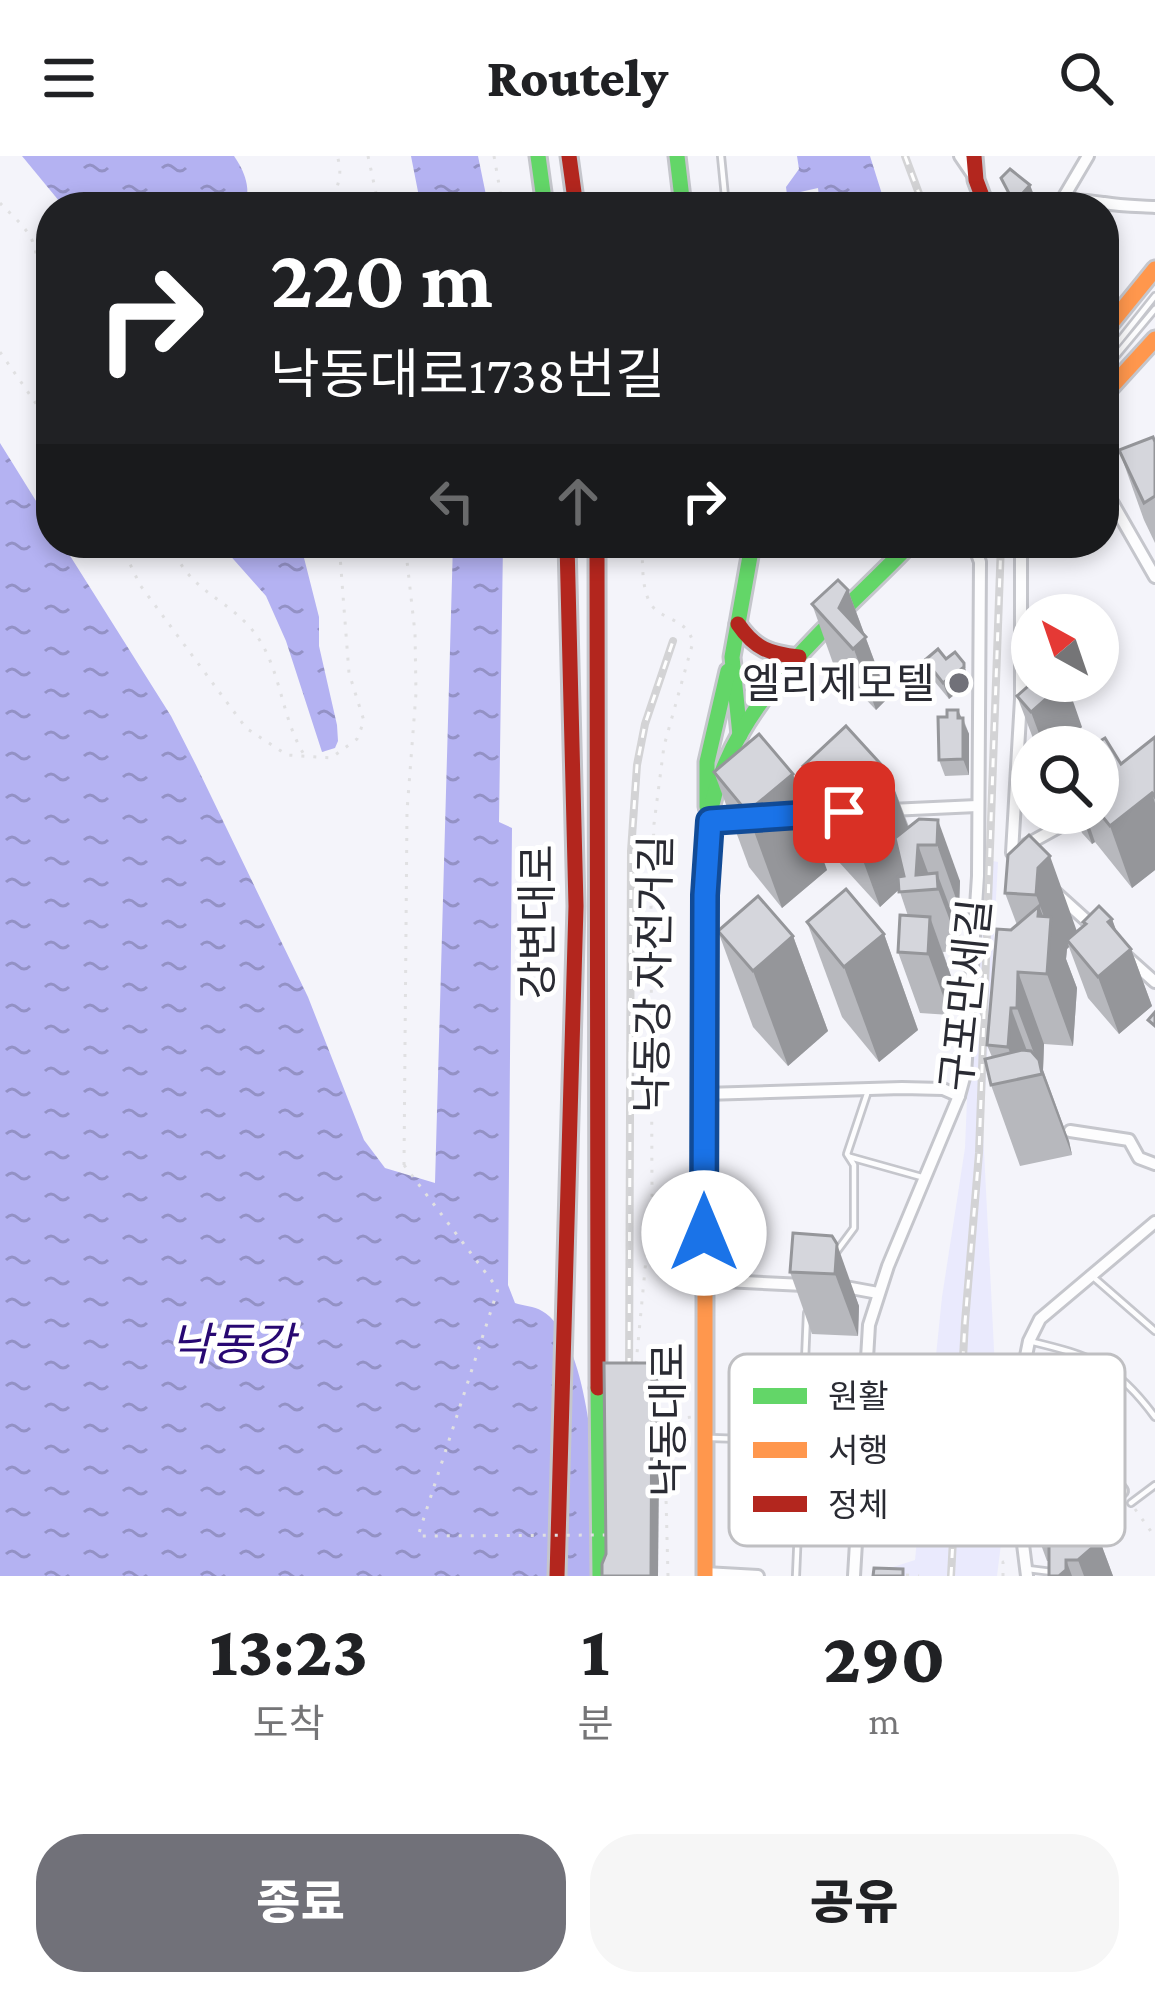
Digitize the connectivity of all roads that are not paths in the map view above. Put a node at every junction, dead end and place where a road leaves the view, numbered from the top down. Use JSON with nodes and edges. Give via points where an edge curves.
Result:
{"nodes":[{"id":1,"x":538,"y":156,"type":"edge"},
{"id":2,"x":569,"y":156,"type":"edge"},
{"id":3,"x":677,"y":156,"type":"edge"},
{"id":4,"x":721,"y":156,"type":"edge"},
{"id":5,"x":960,"y":156,"type":"edge"},
{"id":6,"x":974,"y":156,"type":"edge"},
{"id":7,"x":1088,"y":156,"type":"edge"},
{"id":8,"x":976,"y":180,"type":"junction"},
{"id":9,"x":544,"y":192,"type":"edge"},
{"id":10,"x":574,"y":192,"type":"edge"},
{"id":11,"x":681,"y":192,"type":"edge"},
{"id":12,"x":724,"y":192,"type":"edge"},
{"id":13,"x":980,"y":192,"type":"edge"},
{"id":14,"x":1067,"y":192,"type":"edge"},
{"id":15,"x":1119,"y":204,"type":"edge"},
{"id":16,"x":1155,"y":207,"type":"edge"},
{"id":17,"x":1155,"y":268,"type":"edge"},
{"id":18,"x":1155,"y":296,"type":"edge"},
{"id":19,"x":1155,"y":309,"type":"edge"},
{"id":20,"x":1119,"y":313,"type":"edge"},
{"id":21,"x":1155,"y":339,"type":"edge"},
{"id":22,"x":1119,"y":341,"type":"edge"},
{"id":23,"x":1119,"y":352,"type":"edge"},
{"id":24,"x":1119,"y":378,"type":"edge"},
{"id":25,"x":1119,"y":514,"type":"edge"},
{"id":26,"x":567,"y":558,"type":"edge"},
{"id":27,"x":597,"y":558,"type":"edge"},
{"id":28,"x":750,"y":558,"type":"edge"},
{"id":29,"x":899,"y":558,"type":"edge"},
{"id":30,"x":979,"y":558,"type":"edge"},
{"id":31,"x":1021,"y":558,"type":"edge"},
{"id":32,"x":1155,"y":577,"type":"edge"},
{"id":33,"x":738,"y":624,"type":"junction"},
{"id":34,"x":732,"y":657,"type":"junction"},
{"id":35,"x":800,"y":657,"type":"junction"},
{"id":36,"x":740,"y":735,"type":"junction"},
{"id":37,"x":977,"y":806,"type":"junction"},
{"id":38,"x":866,"y":811,"type":"edge"},
{"id":39,"x":733,"y":819,"type":"edge"},
{"id":40,"x":710,"y":821,"type":"junction"},
{"id":41,"x":1046,"y":834,"type":"edge"},
{"id":42,"x":708,"y":841,"type":"junction"},
{"id":43,"x":1012,"y":853,"type":"junction"},
{"id":44,"x":1028,"y":867,"type":"edge"},
{"id":45,"x":1044,"y":882,"type":"edge"},
{"id":46,"x":1107,"y":939,"type":"edge"},
{"id":47,"x":1123,"y":954,"type":"edge"},
{"id":48,"x":1155,"y":982,"type":"edge"},
{"id":49,"x":868,"y":1089,"type":"junction"},
{"id":50,"x":704,"y":1094,"type":"junction"},
{"id":51,"x":959,"y":1096,"type":"junction"},
{"id":52,"x":1070,"y":1131,"type":"dead end"},
{"id":53,"x":850,"y":1157,"type":"junction"},
{"id":54,"x":1155,"y":1164,"type":"edge"},
{"id":55,"x":925,"y":1178,"type":"junction"},
{"id":56,"x":1155,"y":1222,"type":"edge"},
{"id":57,"x":835,"y":1254,"type":"edge"},
{"id":58,"x":1091,"y":1275,"type":"junction"},
{"id":59,"x":704,"y":1280,"type":"junction"},
{"id":60,"x":812,"y":1286,"type":"joint"},
{"id":61,"x":831,"y":1286,"type":"edge"},
{"id":62,"x":878,"y":1293,"type":"junction"},
{"id":63,"x":1155,"y":1331,"type":"edge"},
{"id":64,"x":1032,"y":1335,"type":"junction"},
{"id":65,"x":806,"y":1354,"type":"edge"},
{"id":66,"x":867,"y":1354,"type":"edge"},
{"id":67,"x":1028,"y":1354,"type":"edge"},
{"id":68,"x":1080,"y":1354,"type":"edge"},
{"id":69,"x":1125,"y":1381,"type":"edge"},
{"id":70,"x":1155,"y":1418,"type":"edge"},
{"id":71,"x":704,"y":1437,"type":"junction"},
{"id":72,"x":729,"y":1438,"type":"edge"},
{"id":73,"x":1155,"y":1485,"type":"edge"},
{"id":74,"x":1131,"y":1503,"type":"road end"},
{"id":75,"x":797,"y":1546,"type":"edge"},
{"id":76,"x":856,"y":1546,"type":"edge"},
{"id":77,"x":1024,"y":1570,"type":"edge"},
{"id":78,"x":1058,"y":1572,"type":"edge"},
{"id":79,"x":705,"y":1574,"type":"edge"},
{"id":80,"x":557,"y":1576,"type":"edge"},
{"id":81,"x":600,"y":1576,"type":"edge"},
{"id":82,"x":758,"y":1576,"type":"edge"},
{"id":83,"x":796,"y":1576,"type":"edge"},
{"id":84,"x":854,"y":1576,"type":"edge"}],
"edges":[{"from":1,"to":9,"type":"main road"},
{"from":2,"to":10,"type":"main road"},
{"from":3,"to":11,"type":"main road"},
{"from":4,"to":12,"type":"lane"},
{"from":5,"to":8,"type":"street"},
{"from":6,"to":8,"type":"main road"},
{"from":7,"to":14,"type":"street"},
{"from":8,"to":13,"type":"main road"},
{"from":15,"to":16,"type":"street"},
{"from":17,"to":20,"type":"main road"},
{"from":18,"to":22,"type":"lane"},
{"from":19,"to":23,"type":"lane"},
{"from":21,"to":24,"type":"main road"},
{"from":25,"to":32,"type":"street"},
{"from":26,"to":80,"type":"main road","name":"강변대로","via":[[576,906]]},
{"from":27,"to":81,"type":"main road","name":"강변대로"},
{"from":28,"to":33,"type":"main road"},
{"from":29,"to":35,"type":"main road","name":"낙동대로"},
{"from":30,"to":37,"type":"street","name":"구포만세길"},
{"from":31,"to":43,"type":"street"},
{"from":33,"to":34,"type":"main road"},
{"from":33,"to":35,"type":"main road","via":[[758,650]]},
{"from":34,"to":36,"type":"main road"},
{"from":34,"to":42,"type":"main road","via":[[707,762]]},
{"from":35,"to":36,"type":"main road","name":"낙동대로"},
{"from":36,"to":40,"type":"main road","name":"낙동대로"},
{"from":37,"to":38,"type":"street"},
{"from":37,"to":51,"type":"street","name":"구포만세길"},
{"from":39,"to":40,"type":"street"},
{"from":40,"to":42,"type":"main road","name":"낙동대로"},
{"from":41,"to":43,"type":"street"},
{"from":42,"to":50,"type":"main road","name":"낙동대로"},
{"from":43,"to":44,"type":"street"},
{"from":45,"to":46,"type":"street"},
{"from":47,"to":48,"type":"street"},
{"from":49,"to":50,"type":"street"},
{"from":49,"to":51,"type":"street"},
{"from":49,"to":53,"type":"lane"},
{"from":50,"to":59,"type":"main road","name":"낙동대로"},
{"from":51,"to":55,"type":"street","name":"구포만세길"},
{"from":52,"to":54,"type":"street","via":[[1129,1140],[1139,1158]]},
{"from":53,"to":55,"type":"lane"},
{"from":53,"to":57,"type":"lane","via":[[854,1228]]},
{"from":55,"to":62,"type":"street","name":"구포만세길"},
{"from":56,"to":58,"type":"street"},
{"from":58,"to":63,"type":"lane"},
{"from":58,"to":64,"type":"street"},
{"from":59,"to":60,"type":"street"},
{"from":59,"to":71,"type":"main road","name":"낙동대로"},
{"from":60,"to":65,"type":"lane"},
{"from":61,"to":62,"type":"street"},
{"from":62,"to":66,"type":"street","name":"구포만세길"},
{"from":64,"to":67,"type":"street"},
{"from":64,"to":68,"type":"lane"},
{"from":69,"to":70,"type":"lane"},
{"from":71,"to":72,"type":"lane"},
{"from":71,"to":79,"type":"main road","name":"낙동대로"},
{"from":73,"to":74,"type":"lane"},
{"from":75,"to":83,"type":"lane"},
{"from":76,"to":84,"type":"street","name":"구포만세길"},
{"from":77,"to":78,"type":"lane"},
{"from":79,"to":82,"type":"street"}]}
